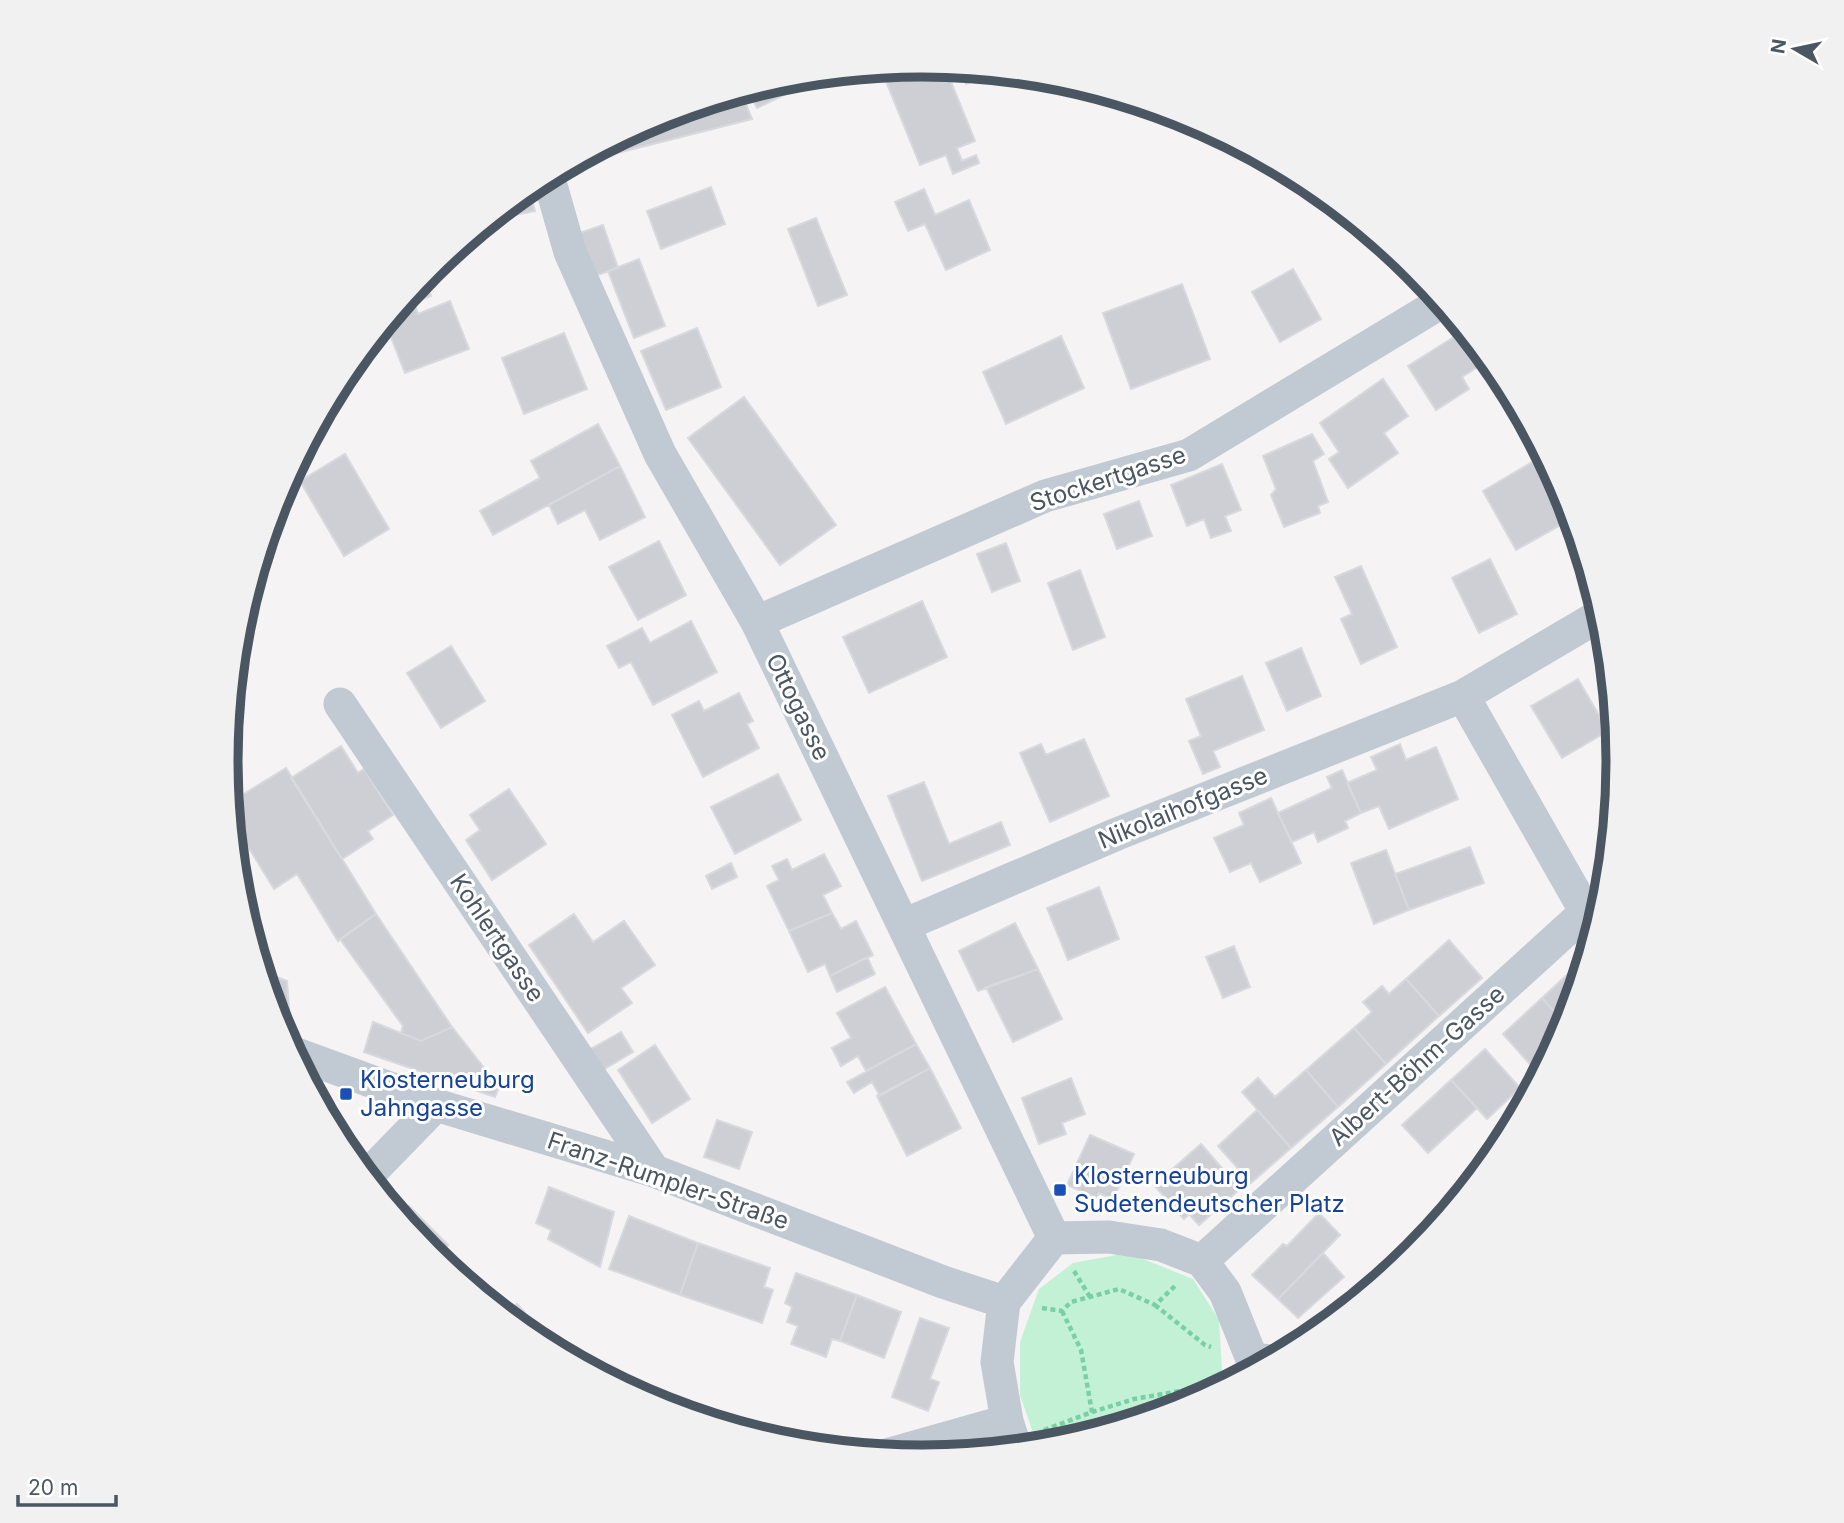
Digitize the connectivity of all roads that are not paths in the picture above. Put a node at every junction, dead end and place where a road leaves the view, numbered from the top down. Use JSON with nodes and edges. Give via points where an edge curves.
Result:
{"nodes":[{"id":1,"x":551,"y":186,"type":"edge"},
{"id":2,"x":1434,"y":307,"type":"edge"},
{"id":3,"x":1591,"y":620,"type":"edge"},
{"id":4,"x":757,"y":622,"type":"junction"},
{"id":5,"x":1463,"y":696,"type":"junction"},
{"id":6,"x":340,"y":704,"type":"dead end"},
{"id":7,"x":1592,"y":901,"type":"edge"},
{"id":8,"x":1589,"y":912,"type":"edge"},
{"id":9,"x":904,"y":925,"type":"junction"},
{"id":10,"x":305,"y":1057,"type":"edge"},
{"id":11,"x":436,"y":1105,"type":"junction"},
{"id":12,"x":373,"y":1170,"type":"edge"},
{"id":13,"x":654,"y":1171,"type":"junction"},
{"id":14,"x":1054,"y":1238,"type":"junction"},
{"id":15,"x":1202,"y":1261,"type":"junction"},
{"id":16,"x":1004,"y":1301,"type":"junction"},
{"id":17,"x":1260,"y":1356,"type":"edge"},
{"id":18,"x":1010,"y":1441,"type":"edge"}],
"edges":[{"from":1,"to":4,"type":"street","name":"Ottogasse","via":[[570,252],[660,454]]},
{"from":2,"to":4,"type":"street","name":"Stockertgasse","via":[[1189,455],[1045,496]]},
{"from":3,"to":5,"type":"street","name":"Nikolaihofgasse"},
{"from":4,"to":9,"type":"street","name":"Ottogasse"},
{"from":5,"to":7,"type":"street"},
{"from":5,"to":9,"type":"street","name":"Nikolaihofgasse","via":[[1116,834]]},
{"from":6,"to":13,"type":"street","name":"Kohlertgasse"},
{"from":8,"to":15,"type":"street","name":"Albert-Böhm-Gasse"},
{"from":9,"to":14,"type":"street","name":"Ottogasse"},
{"from":10,"to":11,"type":"street","name":"Franz-Rumpler-Straße"},
{"from":11,"to":12,"type":"street"},
{"from":11,"to":13,"type":"street","name":"Franz-Rumpler-Straße"},
{"from":13,"to":16,"type":"street","name":"Franz-Rumpler-Straße"},
{"from":14,"to":15,"type":"street","via":[[1110,1237],[1161,1245]]},
{"from":14,"to":16,"type":"street"},
{"from":15,"to":17,"type":"street","via":[[1226,1292]]},
{"from":16,"to":18,"type":"street","via":[[997,1362]]}]}
